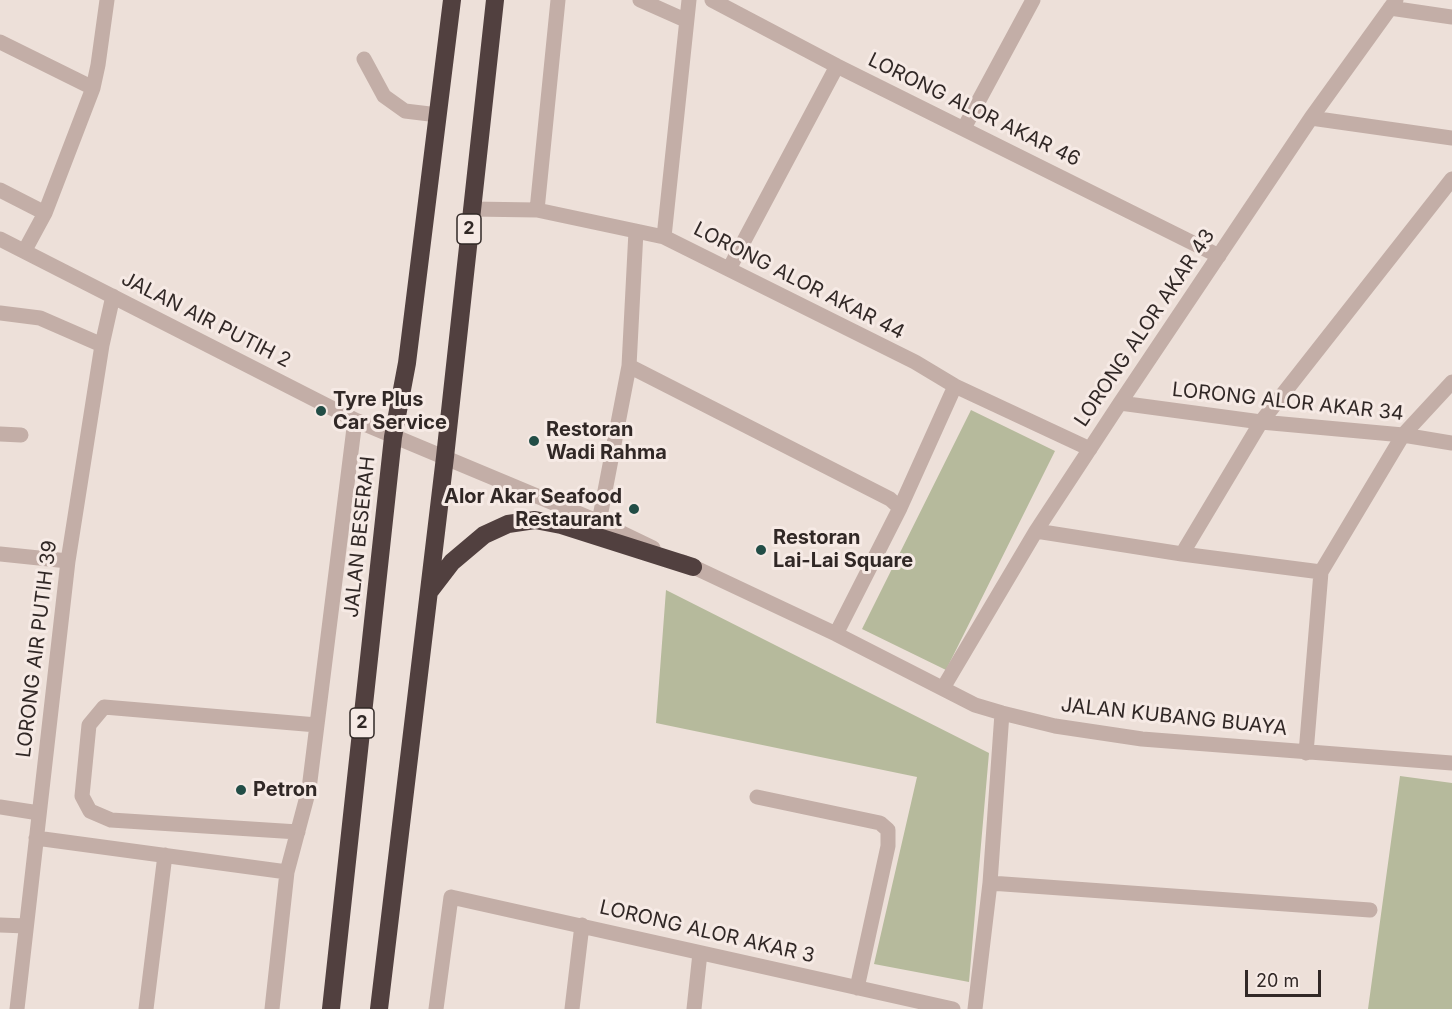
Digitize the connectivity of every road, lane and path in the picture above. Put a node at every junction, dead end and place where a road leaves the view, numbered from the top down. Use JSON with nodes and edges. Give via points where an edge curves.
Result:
{"nodes":[{"id":1,"x":107,"y":0,"type":"edge"},
{"id":2,"x":452,"y":0,"type":"edge"},
{"id":3,"x":495,"y":0,"type":"edge"},
{"id":4,"x":558,"y":0,"type":"edge"},
{"id":5,"x":640,"y":0,"type":"edge"},
{"id":6,"x":689,"y":0,"type":"edge"},
{"id":7,"x":712,"y":0,"type":"edge"},
{"id":8,"x":1033,"y":0,"type":"edge"},
{"id":9,"x":1393,"y":4,"type":"edge"},
{"id":10,"x":1452,"y":16,"type":"edge"},
{"id":11,"x":685,"y":20,"type":"junction"},
{"id":12,"x":0,"y":42,"type":"edge"},
{"id":13,"x":364,"y":59,"type":"dead end"},
{"id":14,"x":837,"y":66,"type":"junction"},
{"id":15,"x":93,"y":88,"type":"junction"},
{"id":16,"x":438,"y":115,"type":"junction"},
{"id":17,"x":1311,"y":118,"type":"junction"},
{"id":18,"x":964,"y":128,"type":"junction"},
{"id":19,"x":1452,"y":138,"type":"edge"},
{"id":20,"x":1452,"y":179,"type":"edge"},
{"id":21,"x":0,"y":190,"type":"edge"},
{"id":22,"x":471,"y":209,"type":"junction"},
{"id":23,"x":537,"y":210,"type":"junction"},
{"id":24,"x":45,"y":213,"type":"junction"},
{"id":25,"x":636,"y":231,"type":"junction"},
{"id":26,"x":664,"y":237,"type":"junction"},
{"id":27,"x":0,"y":239,"type":"edge"},
{"id":28,"x":25,"y":250,"type":"junction"},
{"id":29,"x":1219,"y":256,"type":"junction"},
{"id":30,"x":729,"y":269,"type":"junction"},
{"id":31,"x":113,"y":296,"type":"junction"},
{"id":32,"x":0,"y":314,"type":"edge"},
{"id":33,"x":102,"y":345,"type":"junction"},
{"id":34,"x":629,"y":366,"type":"junction"},
{"id":35,"x":1452,"y":382,"type":"edge"},
{"id":36,"x":955,"y":386,"type":"junction"},
{"id":37,"x":1120,"y":403,"type":"junction"},
{"id":38,"x":355,"y":420,"type":"junction"},
{"id":39,"x":1261,"y":422,"type":"junction"},
{"id":40,"x":0,"y":434,"type":"edge"},
{"id":41,"x":21,"y":435,"type":"dead end"},
{"id":42,"x":1403,"y":435,"type":"junction"},
{"id":43,"x":393,"y":437,"type":"junction"},
{"id":44,"x":1452,"y":443,"type":"edge"},
{"id":45,"x":1090,"y":449,"type":"junction"},
{"id":46,"x":445,"y":457,"type":"junction"},
{"id":47,"x":900,"y":508,"type":"junction"},
{"id":48,"x":599,"y":522,"type":"junction"},
{"id":49,"x":1036,"y":531,"type":"junction"},
{"id":50,"x":0,"y":554,"type":"edge"},
{"id":51,"x":1182,"y":554,"type":"junction"},
{"id":52,"x":68,"y":561,"type":"junction"},
{"id":53,"x":693,"y":567,"type":"junction"},
{"id":54,"x":1321,"y":572,"type":"junction"},
{"id":55,"x":429,"y":593,"type":"junction"},
{"id":56,"x":836,"y":634,"type":"junction"},
{"id":57,"x":943,"y":688,"type":"junction"},
{"id":58,"x":1002,"y":713,"type":"junction"},
{"id":59,"x":317,"y":725,"type":"junction"},
{"id":60,"x":1306,"y":753,"type":"junction"},
{"id":61,"x":1452,"y":763,"type":"edge"},
{"id":62,"x":757,"y":797,"type":"dead end"},
{"id":63,"x":0,"y":807,"type":"edge"},
{"id":64,"x":39,"y":813,"type":"junction"},
{"id":65,"x":298,"y":832,"type":"junction"},
{"id":66,"x":36,"y":838,"type":"junction"},
{"id":67,"x":165,"y":855,"type":"junction"},
{"id":68,"x":287,"y":873,"type":"junction"},
{"id":69,"x":990,"y":883,"type":"junction"},
{"id":70,"x":1370,"y":910,"type":"dead end"},
{"id":71,"x":0,"y":925,"type":"edge"},
{"id":72,"x":582,"y":925,"type":"junction"},
{"id":73,"x":26,"y":926,"type":"junction"},
{"id":74,"x":700,"y":953,"type":"junction"},
{"id":75,"x":856,"y":988,"type":"junction"},
{"id":76,"x":17,"y":1009,"type":"edge"},
{"id":77,"x":146,"y":1009,"type":"edge"},
{"id":78,"x":272,"y":1009,"type":"edge"},
{"id":79,"x":331,"y":1009,"type":"edge"},
{"id":80,"x":379,"y":1009,"type":"edge"},
{"id":81,"x":436,"y":1009,"type":"edge"},
{"id":82,"x":572,"y":1009,"type":"edge"},
{"id":83,"x":694,"y":1009,"type":"edge"},
{"id":84,"x":953,"y":1009,"type":"edge"},
{"id":85,"x":975,"y":1009,"type":"edge"}],
"edges":[{"from":1,"to":15,"type":"street"},
{"from":2,"to":16,"type":"highway","name":"JALAN BESERAH","number":"2"},
{"from":3,"to":22,"type":"highway","number":"2"},
{"from":4,"to":23,"type":"street"},
{"from":5,"to":11,"type":"street"},
{"from":6,"to":11,"type":"street"},
{"from":7,"to":14,"type":"street","name":"LORONG ALOR AKAR 46"},
{"from":8,"to":18,"type":"street"},
{"from":9,"to":10,"type":"street"},
{"from":9,"to":17,"type":"street","name":"LORONG ALOR AKAR 43"},
{"from":11,"to":26,"type":"street"},
{"from":12,"to":15,"type":"street"},
{"from":13,"to":16,"type":"street","via":[[384,96],[405,111]]},
{"from":14,"to":18,"type":"street","name":"LORONG ALOR AKAR 46"},
{"from":14,"to":30,"type":"street"},
{"from":15,"to":24,"type":"street"},
{"from":16,"to":43,"type":"highway","name":"JALAN BESERAH","number":"2","via":[[407,363]]},
{"from":17,"to":19,"type":"street"},
{"from":17,"to":29,"type":"street","name":"LORONG ALOR AKAR 43"},
{"from":18,"to":29,"type":"street","name":"LORONG ALOR AKAR 46"},
{"from":20,"to":39,"type":"street"},
{"from":21,"to":24,"type":"street"},
{"from":22,"to":23,"type":"street","name":"LORONG ALOR AKAR 44"},
{"from":22,"to":46,"type":"highway","number":"2"},
{"from":23,"to":25,"type":"street","name":"LORONG ALOR AKAR 44"},
{"from":24,"to":28,"type":"street"},
{"from":25,"to":26,"type":"street","name":"LORONG ALOR AKAR 44"},
{"from":25,"to":34,"type":"street"},
{"from":26,"to":30,"type":"street","name":"LORONG ALOR AKAR 44"},
{"from":27,"to":28,"type":"street","name":"JALAN AIR PUTIH 2"},
{"from":28,"to":31,"type":"street","name":"JALAN AIR PUTIH 2"},
{"from":29,"to":37,"type":"street","name":"LORONG ALOR AKAR 43"},
{"from":30,"to":36,"type":"street","name":"LORONG ALOR AKAR 44"},
{"from":31,"to":33,"type":"street","name":"LORONG AIR PUTIH 39"},
{"from":31,"to":38,"type":"street","name":"JALAN AIR PUTIH 2"},
{"from":32,"to":33,"type":"street","via":[[40,318]]},
{"from":33,"to":52,"type":"street","name":"LORONG AIR PUTIH 39"},
{"from":34,"to":47,"type":"street","via":[[890,499]]},
{"from":34,"to":48,"type":"street"},
{"from":35,"to":42,"type":"street"},
{"from":36,"to":45,"type":"street","name":"LORONG ALOR AKAR 44"},
{"from":36,"to":47,"type":"street"},
{"from":37,"to":39,"type":"street","name":"LORONG ALOR AKAR 34"},
{"from":37,"to":45,"type":"street","name":"LORONG ALOR AKAR 43"},
{"from":38,"to":43,"type":"street","name":"JALAN AIR PUTIH 2"},
{"from":38,"to":59,"type":"street"},
{"from":39,"to":42,"type":"street","name":"LORONG ALOR AKAR 34"},
{"from":39,"to":51,"type":"street"},
{"from":40,"to":41,"type":"street"},
{"from":42,"to":44,"type":"street","name":"LORONG ALOR AKAR 34"},
{"from":42,"to":54,"type":"street"},
{"from":43,"to":46,"type":"street","name":"JALAN AIR PUTIH 2"},
{"from":43,"to":79,"type":"highway","name":"JALAN BESERAH","number":"2"},
{"from":45,"to":49,"type":"street","name":"LORONG ALOR AKAR 43"},
{"from":46,"to":48,"type":"street","name":"JALAN KUBANG BUAYA"},
{"from":46,"to":55,"type":"highway","number":"2"},
{"from":47,"to":56,"type":"street"},
{"from":48,"to":53,"type":"street","name":"JALAN KUBANG BUAYA"},
{"from":49,"to":51,"type":"street"},
{"from":49,"to":57,"type":"street","name":"LORONG ALOR AKAR 43"},
{"from":50,"to":52,"type":"street"},
{"from":51,"to":54,"type":"street"},
{"from":52,"to":64,"type":"street","name":"LORONG AIR PUTIH 39"},
{"from":53,"to":55,"type":"highway","via":[[535,520],[508,524],[484,535],[452,562]]},
{"from":53,"to":56,"type":"street","name":"JALAN KUBANG BUAYA"},
{"from":54,"to":60,"type":"street"},
{"from":55,"to":80,"type":"highway","number":"2"},
{"from":56,"to":57,"type":"street","name":"JALAN KUBANG BUAYA"},
{"from":57,"to":58,"type":"street","name":"JALAN KUBANG BUAYA","via":[[975,705]]},
{"from":58,"to":60,"type":"street","name":"JALAN KUBANG BUAYA","via":[[1055,726],[1142,739]]},
{"from":58,"to":69,"type":"street"},
{"from":59,"to":65,"type":"street","via":[[309,789]]},
{"from":59,"to":65,"type":"street","via":[[104,707],[89,725],[82,796],[90,811],[111,819]]},
{"from":60,"to":61,"type":"street","name":"JALAN KUBANG BUAYA"},
{"from":62,"to":75,"type":"street","via":[[880,823],[888,830],[888,846]]},
{"from":63,"to":64,"type":"street"},
{"from":64,"to":66,"type":"street","name":"LORONG AIR PUTIH 39"},
{"from":65,"to":68,"type":"street"},
{"from":66,"to":67,"type":"street"},
{"from":66,"to":73,"type":"street","name":"LORONG AIR PUTIH 39"},
{"from":67,"to":68,"type":"street"},
{"from":67,"to":77,"type":"street"},
{"from":68,"to":78,"type":"street"},
{"from":69,"to":70,"type":"street"},
{"from":69,"to":85,"type":"street"},
{"from":71,"to":73,"type":"street"},
{"from":72,"to":74,"type":"street","name":"LORONG ALOR AKAR 3"},
{"from":72,"to":81,"type":"street","name":"LORONG ALOR AKAR 3","via":[[451,897]]},
{"from":72,"to":82,"type":"street"},
{"from":73,"to":76,"type":"street","name":"LORONG AIR PUTIH 39"},
{"from":74,"to":75,"type":"street","name":"LORONG ALOR AKAR 3"},
{"from":74,"to":83,"type":"street"},
{"from":75,"to":84,"type":"street","name":"LORONG ALOR AKAR 3"}]}
